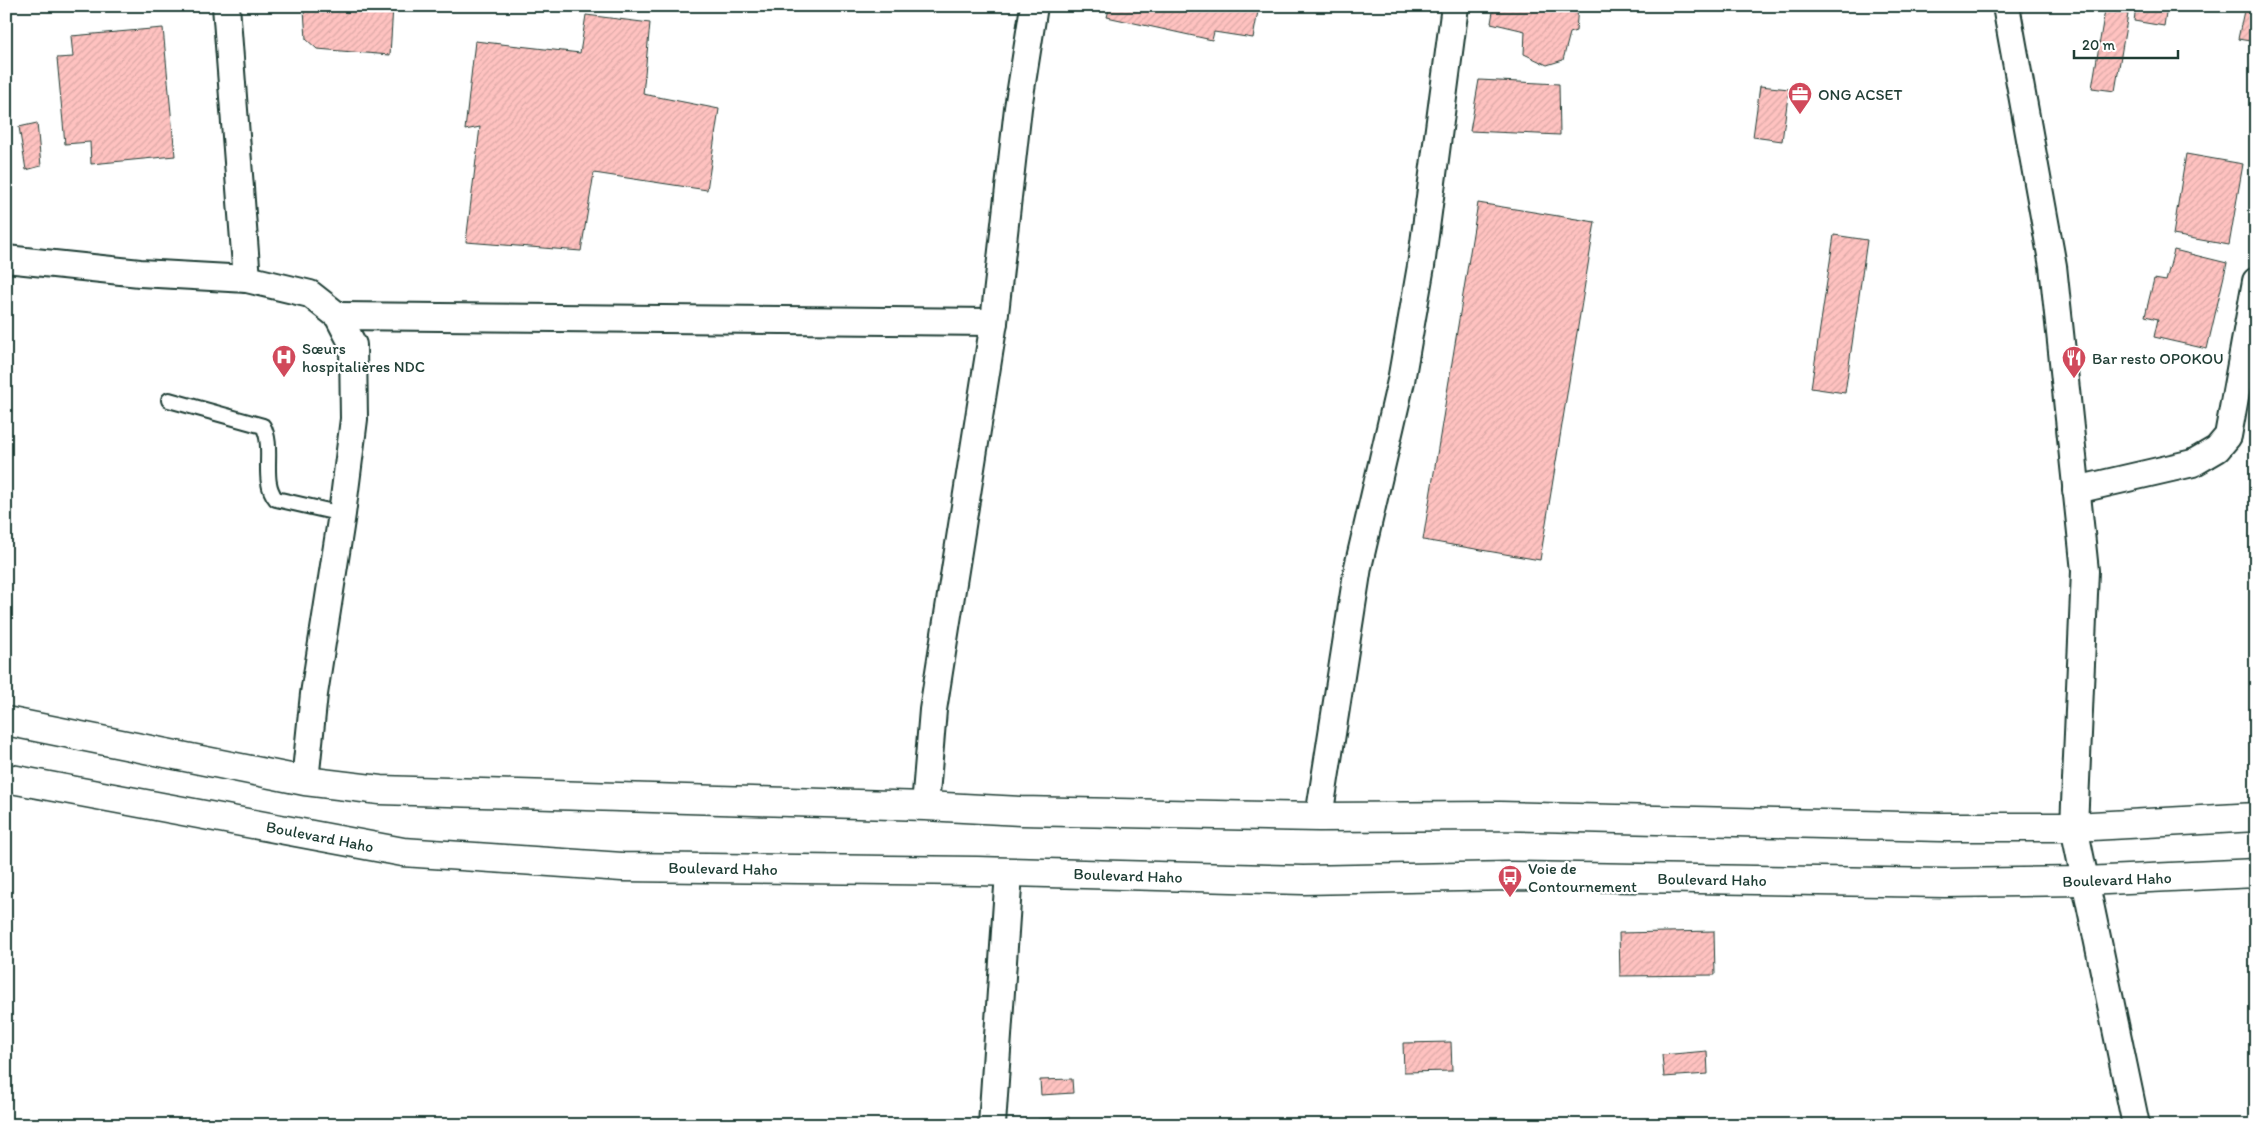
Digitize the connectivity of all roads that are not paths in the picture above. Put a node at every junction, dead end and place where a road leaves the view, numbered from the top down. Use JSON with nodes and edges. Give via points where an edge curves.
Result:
{"nodes":[{"id":1,"x":226,"y":6,"type":"edge"},
{"id":2,"x":1034,"y":6,"type":"edge"},
{"id":3,"x":1455,"y":6,"type":"edge"},
{"id":4,"x":2006,"y":6,"type":"edge"},
{"id":5,"x":6,"y":259,"type":"edge"},
{"id":6,"x":247,"y":279,"type":"junction"},
{"id":7,"x":2256,"y":281,"type":"edge"},
{"id":8,"x":338,"y":316,"type":"junction"},
{"id":9,"x":994,"y":322,"type":"junction"},
{"id":10,"x":170,"y":400,"type":"dead end"},
{"id":11,"x":2076,"y":490,"type":"junction"},
{"id":12,"x":342,"y":514,"type":"junction"},
{"id":13,"x":6,"y":721,"type":"edge"},
{"id":14,"x":6,"y":778,"type":"edge"},
{"id":15,"x":306,"y":782,"type":"junction"},
{"id":16,"x":925,"y":806,"type":"junction"},
{"id":17,"x":1319,"y":817,"type":"junction"},
{"id":18,"x":2256,"y":817,"type":"edge"},
{"id":19,"x":2074,"y":827,"type":"junction"},
{"id":20,"x":1009,"y":872,"type":"junction"},
{"id":21,"x":2256,"y":873,"type":"edge"},
{"id":22,"x":2085,"y":881,"type":"junction"},
{"id":23,"x":992,"y":1125,"type":"edge"},
{"id":24,"x":2136,"y":1125,"type":"edge"}],
"edges":[{"from":1,"to":6,"type":"street"},
{"from":2,"to":9,"type":"street","via":[[1018,108]]},
{"from":3,"to":17,"type":"street","via":[[1405,362],[1358,566]]},
{"from":4,"to":11,"type":"street","via":[[2053,266]]},
{"from":5,"to":6,"type":"street","via":[[121,272]]},
{"from":6,"to":8,"type":"street","via":[[310,294]]},
{"from":7,"to":11,"type":"street","via":[[2228,436],[2217,449],[2193,463]]},
{"from":8,"to":9,"type":"street"},
{"from":8,"to":12,"type":"street","via":[[353,345],[354,418]]},
{"from":9,"to":16,"type":"street","via":[[933,710]]},
{"from":10,"to":12,"type":"lane","via":[[263,426],[269,452],[270,491],[276,499]]},
{"from":11,"to":19,"type":"street","via":[[2085,571]]},
{"from":12,"to":15,"type":"street","via":[[314,694]]},
{"from":13,"to":15,"type":"main road"},
{"from":14,"to":20,"type":"main road","name":"Boulevard Haho","via":[[403,852],[622,867]]},
{"from":15,"to":16,"type":"main road","via":[[380,790]]},
{"from":16,"to":17,"type":"main road","via":[[1021,812]]},
{"from":17,"to":19,"type":"main road","via":[[1500,816],[1941,828]]},
{"from":18,"to":19,"type":"main road"},
{"from":19,"to":22,"type":"street"},
{"from":20,"to":22,"type":"main road","name":"Boulevard Haho","via":[[1303,880],[1511,876],[1945,883]]},
{"from":20,"to":23,"type":"street"},
{"from":21,"to":22,"type":"main road","name":"Boulevard Haho"},
{"from":22,"to":24,"type":"street"}]}
